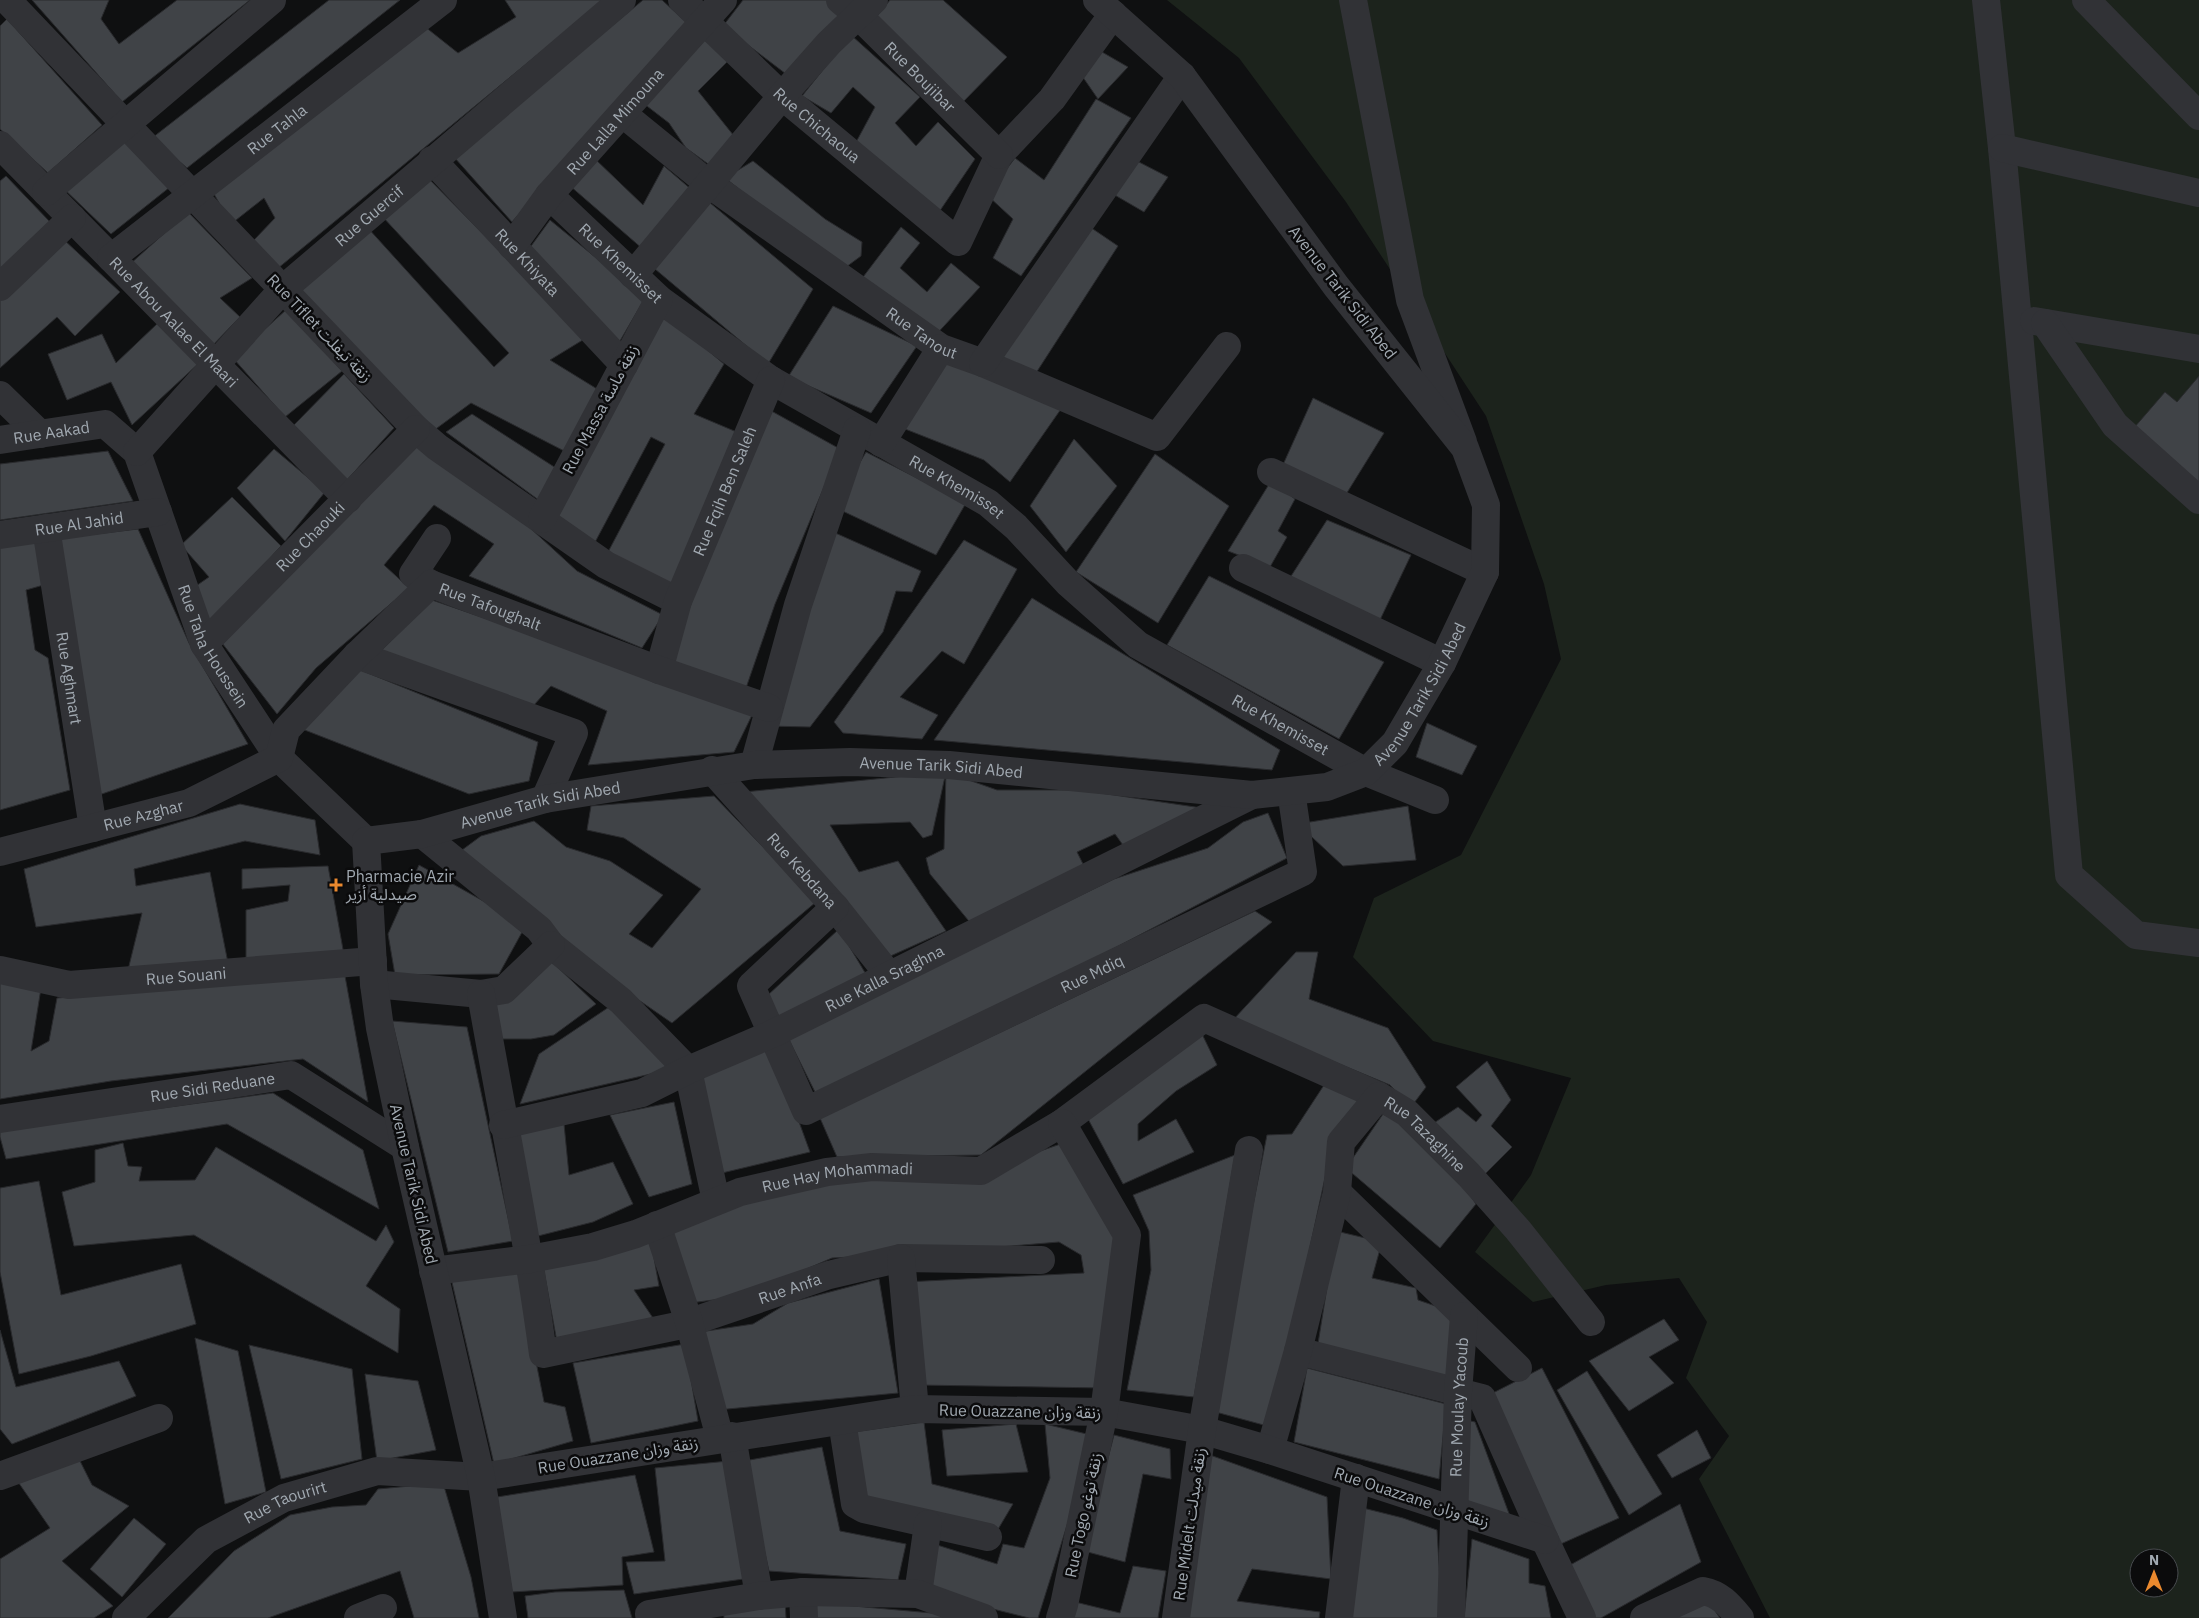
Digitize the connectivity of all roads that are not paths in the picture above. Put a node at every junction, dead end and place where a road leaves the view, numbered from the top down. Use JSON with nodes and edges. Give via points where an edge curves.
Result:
{"nodes":[{"id":1,"x":7,"y":0,"type":"edge"},
{"id":2,"x":272,"y":0,"type":"edge"},
{"id":3,"x":444,"y":0,"type":"edge"},
{"id":4,"x":622,"y":0,"type":"edge"},
{"id":5,"x":682,"y":0,"type":"edge"},
{"id":6,"x":723,"y":0,"type":"edge"},
{"id":7,"x":1353,"y":0,"type":"edge"},
{"id":8,"x":1986,"y":0,"type":"edge"},
{"id":9,"x":2086,"y":0,"type":"edge"},
{"id":10,"x":858,"y":5,"type":"edge"},
{"id":11,"x":1105,"y":7,"type":"edge"},
{"id":12,"x":703,"y":21,"type":"junction"},
{"id":13,"x":1182,"y":76,"type":"junction"},
{"id":14,"x":782,"y":96,"type":"junction"},
{"id":15,"x":623,"y":114,"type":"junction"},
{"id":16,"x":2199,"y":116,"type":"edge"},
{"id":17,"x":126,"y":124,"type":"junction"},
{"id":18,"x":2002,"y":148,"type":"junction"},
{"id":19,"x":3,"y":154,"type":"edge"},
{"id":20,"x":999,"y":155,"type":"junction"},
{"id":21,"x":432,"y":160,"type":"junction"},
{"id":22,"x":709,"y":184,"type":"junction"},
{"id":23,"x":46,"y":192,"type":"junction"},
{"id":24,"x":2199,"y":193,"type":"edge"},
{"id":25,"x":192,"y":195,"type":"junction"},
{"id":26,"x":549,"y":196,"type":"junction"},
{"id":27,"x":72,"y":218,"type":"junction"},
{"id":28,"x":512,"y":246,"type":"junction"},
{"id":29,"x":110,"y":258,"type":"junction"},
{"id":30,"x":633,"y":275,"type":"junction"},
{"id":31,"x":0,"y":286,"type":"edge"},
{"id":32,"x":283,"y":289,"type":"junction"},
{"id":33,"x":658,"y":299,"type":"junction"},
{"id":34,"x":2018,"y":317,"type":"junction"},
{"id":35,"x":2045,"y":323,"type":"junction"},
{"id":36,"x":1227,"y":346,"type":"dead end"},
{"id":37,"x":941,"y":348,"type":"junction"},
{"id":38,"x":2199,"y":349,"type":"edge"},
{"id":39,"x":983,"y":362,"type":"junction"},
{"id":40,"x":216,"y":365,"type":"junction"},
{"id":41,"x":624,"y":365,"type":"junction"},
{"id":42,"x":771,"y":380,"type":"junction"},
{"id":43,"x":0,"y":395,"type":"edge"},
{"id":44,"x":105,"y":424,"type":"joint"},
{"id":45,"x":416,"y":429,"type":"junction"},
{"id":46,"x":856,"y":430,"type":"junction"},
{"id":47,"x":40,"y":434,"type":"junction"},
{"id":48,"x":0,"y":440,"type":"edge"},
{"id":49,"x":880,"y":443,"type":"junction"},
{"id":50,"x":1465,"y":448,"type":"junction"},
{"id":51,"x":137,"y":452,"type":"junction"},
{"id":52,"x":1271,"y":472,"type":"dead end"},
{"id":53,"x":348,"y":499,"type":"junction"},
{"id":54,"x":2199,"y":500,"type":"edge"},
{"id":55,"x":158,"y":512,"type":"junction"},
{"id":56,"x":542,"y":519,"type":"junction"},
{"id":57,"x":46,"y":528,"type":"junction"},
{"id":58,"x":0,"y":535,"type":"edge"},
{"id":59,"x":437,"y":538,"type":"dead end"},
{"id":60,"x":1243,"y":568,"type":"dead end"},
{"id":61,"x":1485,"y":572,"type":"junction"},
{"id":62,"x":430,"y":584,"type":"junction"},
{"id":63,"x":678,"y":601,"type":"junction"},
{"id":64,"x":204,"y":644,"type":"junction"},
{"id":65,"x":357,"y":655,"type":"junction"},
{"id":66,"x":1442,"y":663,"type":"junction"},
{"id":67,"x":658,"y":670,"type":"junction"},
{"id":68,"x":769,"y":708,"type":"junction"},
{"id":69,"x":279,"y":758,"type":"junction"},
{"id":70,"x":754,"y":764,"type":"junction"},
{"id":71,"x":712,"y":770,"type":"junction"},
{"id":72,"x":1366,"y":772,"type":"junction"},
{"id":73,"x":1291,"y":791,"type":"junction"},
{"id":74,"x":1252,"y":795,"type":"junction"},
{"id":75,"x":544,"y":799,"type":"junction"},
{"id":76,"x":1436,"y":800,"type":"dead end"},
{"id":77,"x":94,"y":828,"type":"junction"},
{"id":78,"x":422,"y":834,"type":"junction"},
{"id":79,"x":366,"y":841,"type":"junction"},
{"id":80,"x":0,"y":852,"type":"edge"},
{"id":81,"x":835,"y":907,"type":"junction"},
{"id":82,"x":2199,"y":943,"type":"edge"},
{"id":83,"x":551,"y":945,"type":"junction"},
{"id":84,"x":0,"y":970,"type":"edge"},
{"id":85,"x":374,"y":973,"type":"junction"},
{"id":86,"x":889,"y":975,"type":"junction"},
{"id":87,"x":481,"y":994,"type":"junction"},
{"id":88,"x":1204,"y":1018,"type":"joint"},
{"id":89,"x":772,"y":1034,"type":"junction"},
{"id":90,"x":688,"y":1070,"type":"junction"},
{"id":91,"x":1379,"y":1096,"type":"junction"},
{"id":92,"x":0,"y":1119,"type":"edge"},
{"id":93,"x":1062,"y":1123,"type":"junction"},
{"id":94,"x":503,"y":1125,"type":"junction"},
{"id":95,"x":405,"y":1147,"type":"junction"},
{"id":96,"x":1249,"y":1150,"type":"dead end"},
{"id":97,"x":1337,"y":1192,"type":"junction"},
{"id":98,"x":716,"y":1200,"type":"junction"},
{"id":99,"x":658,"y":1225,"type":"junction"},
{"id":100,"x":902,"y":1258,"type":"junction"},
{"id":101,"x":530,"y":1259,"type":"junction"},
{"id":102,"x":1041,"y":1260,"type":"dead end"},
{"id":103,"x":433,"y":1271,"type":"junction"},
{"id":104,"x":1464,"y":1316,"type":"junction"},
{"id":105,"x":689,"y":1322,"type":"junction"},
{"id":106,"x":1591,"y":1322,"type":"dead end"},
{"id":107,"x":1298,"y":1351,"type":"junction"},
{"id":108,"x":1518,"y":1368,"type":"dead end"},
{"id":109,"x":1458,"y":1392,"type":"junction"},
{"id":110,"x":915,"y":1409,"type":"junction"},
{"id":111,"x":1104,"y":1412,"type":"junction"},
{"id":112,"x":159,"y":1418,"type":"dead end"},
{"id":113,"x":842,"y":1421,"type":"junction"},
{"id":114,"x":1202,"y":1430,"type":"junction"},
{"id":115,"x":726,"y":1437,"type":"junction"},
{"id":116,"x":1270,"y":1450,"type":"junction"},
{"id":117,"x":0,"y":1476,"type":"edge"},
{"id":118,"x":481,"y":1477,"type":"junction"},
{"id":119,"x":1356,"y":1478,"type":"junction"},
{"id":120,"x":1455,"y":1511,"type":"junction"},
{"id":121,"x":928,"y":1524,"type":"junction"},
{"id":122,"x":988,"y":1537,"type":"dead end"},
{"id":123,"x":1545,"y":1540,"type":"junction"},
{"id":124,"x":918,"y":1594,"type":"junction"},
{"id":125,"x":759,"y":1596,"type":"junction"},
{"id":126,"x":803,"y":1605,"type":"edge"},
{"id":127,"x":384,"y":1608,"type":"dead end"},
{"id":128,"x":715,"y":1610,"type":"edge"},
{"id":129,"x":649,"y":1614,"type":"dead end"},
{"id":130,"x":126,"y":1618,"type":"edge"},
{"id":131,"x":358,"y":1618,"type":"edge"},
{"id":132,"x":503,"y":1618,"type":"edge"},
{"id":133,"x":984,"y":1618,"type":"edge"},
{"id":134,"x":1060,"y":1618,"type":"edge"},
{"id":135,"x":1176,"y":1618,"type":"edge"},
{"id":136,"x":1339,"y":1618,"type":"edge"},
{"id":137,"x":1451,"y":1618,"type":"edge"},
{"id":138,"x":1582,"y":1618,"type":"edge"},
{"id":139,"x":1644,"y":1618,"type":"edge"},
{"id":140,"x":1740,"y":1618,"type":"edge"}],
"edges":[{"from":1,"to":17,"type":"street","name":"Rue Tiflet زنقة تيفلت"},
{"from":2,"to":17,"type":"street"},
{"from":3,"to":25,"type":"street","name":"Rue Tahla"},
{"from":4,"to":21,"type":"street","name":"Rue Guercif"},
{"from":5,"to":12,"type":"street","name":"Rue Chichaoua"},
{"from":6,"to":12,"type":"street","name":"Rue Lalla Mimouna"},
{"from":7,"to":50,"type":"street","via":[[1410,300]]},
{"from":8,"to":18,"type":"street"},
{"from":9,"to":16,"type":"street"},
{"from":10,"to":14,"type":"street"},
{"from":10,"to":20,"type":"street","name":"Rue Boujibar"},
{"from":11,"to":13,"type":"street","name":"Avenue Tarik Sidi Abed"},
{"from":11,"to":20,"type":"street","via":[[1052,99]]},
{"from":12,"to":14,"type":"street","name":"Rue Chichaoua"},
{"from":12,"to":15,"type":"street","name":"Rue Lalla Mimouna"},
{"from":13,"to":39,"type":"street"},
{"from":13,"to":50,"type":"street","name":"Avenue Tarik Sidi Abed","via":[[1336,286]]},
{"from":14,"to":20,"type":"street","name":"Rue Chichaoua","via":[[958,242]]},
{"from":14,"to":22,"type":"street"},
{"from":15,"to":22,"type":"street","name":"Rue Tanout"},
{"from":15,"to":26,"type":"street","name":"Rue Lalla Mimouna"},
{"from":17,"to":23,"type":"street"},
{"from":17,"to":25,"type":"street","name":"Rue Tiflet زنقة تيفلت"},
{"from":18,"to":24,"type":"street"},
{"from":18,"to":34,"type":"street"},
{"from":19,"to":23,"type":"street","name":"Rue Abou Aalae El Maari"},
{"from":21,"to":28,"type":"street","name":"Rue Khiyata"},
{"from":21,"to":32,"type":"street","name":"Rue Guercif"},
{"from":22,"to":30,"type":"street"},
{"from":22,"to":37,"type":"street","name":"Rue Tanout"},
{"from":23,"to":27,"type":"street","name":"Rue Abou Aalae El Maari"},
{"from":25,"to":29,"type":"street","name":"Rue Tahla"},
{"from":25,"to":32,"type":"street","name":"Rue Tiflet زنقة تيفلت"},
{"from":26,"to":28,"type":"street","name":"Rue Lalla Mimouna"},
{"from":26,"to":30,"type":"street","name":"Rue Khemisset"},
{"from":27,"to":29,"type":"street","name":"Rue Abou Aalae El Maari"},
{"from":27,"to":31,"type":"street"},
{"from":28,"to":41,"type":"street","name":"Rue Khiyata"},
{"from":29,"to":40,"type":"street","name":"Rue Abou Aalae El Maari"},
{"from":30,"to":33,"type":"street","name":"Rue Khemisset"},
{"from":32,"to":40,"type":"street","name":"Rue Guercif"},
{"from":32,"to":45,"type":"street","name":"Rue Tiflet زنقة تيفلت"},
{"from":33,"to":41,"type":"street","name":"Rue Massa زنقة ماسة"},
{"from":33,"to":42,"type":"street","name":"Rue Khemisset"},
{"from":34,"to":35,"type":"street"},
{"from":34,"to":82,"type":"street","via":[[2069,875],[2136,935]]},
{"from":35,"to":38,"type":"street"},
{"from":35,"to":54,"type":"street","via":[[2115,425]]},
{"from":36,"to":39,"type":"street","name":"Rue Tanout","via":[[1157,437]]},
{"from":37,"to":39,"type":"street","name":"Rue Tanout"},
{"from":37,"to":49,"type":"street"},
{"from":40,"to":51,"type":"street","name":"Rue Guercif"},
{"from":40,"to":53,"type":"street","name":"Rue Abou Aalae El Maari"},
{"from":41,"to":56,"type":"street","name":"Rue Massa زنقة ماسة"},
{"from":42,"to":46,"type":"street","name":"Rue Khemisset"},
{"from":42,"to":63,"type":"street","name":"Rue Fqih Ben Saleh"},
{"from":43,"to":47,"type":"street"},
{"from":44,"to":47,"type":"street","name":"Rue Aakad"},
{"from":44,"to":51,"type":"street","name":"Rue Taha Houssein"},
{"from":45,"to":53,"type":"street","name":"Rue Chaouki"},
{"from":45,"to":56,"type":"street","name":"Rue Tiflet زنقة تيفلت"},
{"from":46,"to":49,"type":"street","name":"Rue Khemisset"},
{"from":46,"to":68,"type":"street","via":[[798,605]]},
{"from":47,"to":48,"type":"street","name":"Rue Aakad"},
{"from":49,"to":72,"type":"street","name":"Rue Khemisset","via":[[988,503],[1016,527],[1068,583],[1138,645]]},
{"from":50,"to":61,"type":"street","name":"Avenue Tarik Sidi Abed","via":[[1486,505]]},
{"from":51,"to":55,"type":"street","name":"Rue Taha Houssein"},
{"from":52,"to":61,"type":"street"},
{"from":53,"to":64,"type":"street","name":"Rue Chaouki"},
{"from":55,"to":57,"type":"street","name":"Rue Al Jahid"},
{"from":55,"to":64,"type":"street","name":"Rue Taha Houssein"},
{"from":56,"to":63,"type":"street","name":"Rue Tiflet زنقة تيفلت","via":[[606,565]]},
{"from":57,"to":58,"type":"street","name":"Rue Al Jahid"},
{"from":57,"to":77,"type":"street","name":"Rue Aghmart"},
{"from":59,"to":62,"type":"street","via":[[413,574]]},
{"from":60,"to":66,"type":"street"},
{"from":61,"to":66,"type":"street","name":"Avenue Tarik Sidi Abed"},
{"from":62,"to":65,"type":"street","name":"Rue Tafoughalt"},
{"from":62,"to":67,"type":"street","name":"Rue Tafoughalt"},
{"from":63,"to":67,"type":"street","name":"Rue Fqih Ben Saleh"},
{"from":64,"to":69,"type":"street","name":"Rue Taha Houssein"},
{"from":65,"to":69,"type":"street","name":"Rue Tafoughalt","via":[[286,730]]},
{"from":65,"to":75,"type":"street","via":[[574,734]]},
{"from":66,"to":72,"type":"street","name":"Avenue Tarik Sidi Abed","via":[[1395,743]]},
{"from":67,"to":68,"type":"street","name":"Rue Tafoughalt"},
{"from":68,"to":70,"type":"street"},
{"from":69,"to":77,"type":"street","name":"Rue Azghar","via":[[189,803]]},
{"from":69,"to":79,"type":"street","name":"Rue Taha Houssein"},
{"from":70,"to":71,"type":"street","name":"Avenue Tarik Sidi Abed"},
{"from":70,"to":74,"type":"street","name":"Avenue Tarik Sidi Abed","via":[[948,765]]},
{"from":71,"to":75,"type":"street","name":"Avenue Tarik Sidi Abed"},
{"from":71,"to":81,"type":"street","name":"Rue Kebdana"},
{"from":72,"to":73,"type":"street","name":"Avenue Tarik Sidi Abed","via":[[1327,787]]},
{"from":72,"to":76,"type":"street","name":"Rue Khemisset"},
{"from":73,"to":74,"type":"street","name":"Avenue Tarik Sidi Abed"},
{"from":73,"to":89,"type":"street","name":"Rue Mdiq","via":[[1303,872],[806,1111]]},
{"from":74,"to":86,"type":"street","name":"Rue Kalla Sraghna"},
{"from":75,"to":78,"type":"street","name":"Avenue Tarik Sidi Abed"},
{"from":77,"to":80,"type":"street","name":"Rue Azghar"},
{"from":78,"to":79,"type":"street","name":"Avenue Tarik Sidi Abed"},
{"from":78,"to":83,"type":"street","via":[[539,929]]},
{"from":79,"to":85,"type":"street","name":"Avenue Tarik Sidi Abed"},
{"from":81,"to":86,"type":"street","name":"Rue Kebdana"},
{"from":81,"to":89,"type":"street","via":[[751,986]]},
{"from":83,"to":87,"type":"street","name":"Rue Souani","via":[[504,990]]},
{"from":83,"to":90,"type":"street","via":[[621,1001]]},
{"from":84,"to":85,"type":"street","name":"Rue Souani","via":[[69,985]]},
{"from":85,"to":87,"type":"street","name":"Rue Souani"},
{"from":85,"to":95,"type":"street","name":"Avenue Tarik Sidi Abed","via":[[380,1028]]},
{"from":86,"to":89,"type":"street","name":"Rue Kalla Sraghna"},
{"from":87,"to":94,"type":"street"},
{"from":88,"to":91,"type":"street","name":"Rue Tazaghine"},
{"from":88,"to":93,"type":"street","name":"Rue Hay Mohammadi"},
{"from":89,"to":90,"type":"street","name":"Rue Kalla Sraghna"},
{"from":90,"to":94,"type":"street","name":"Rue Kalla Sraghna","via":[[642,1093]]},
{"from":90,"to":98,"type":"street"},
{"from":91,"to":97,"type":"street","via":[[1341,1142]]},
{"from":91,"to":106,"type":"street","name":"Rue Tazaghine","via":[[1407,1112],[1469,1175],[1518,1230]]},
{"from":92,"to":95,"type":"street","name":"Rue Sidi Reduane","via":[[291,1075]]},
{"from":93,"to":98,"type":"street","name":"Rue Hay Mohammadi","via":[[981,1171],[872,1166],[827,1172]]},
{"from":93,"to":111,"type":"street","name":"Rue Togo زنقة توغو","via":[[1127,1235]]},
{"from":94,"to":101,"type":"street"},
{"from":95,"to":103,"type":"street","name":"Avenue Tarik Sidi Abed"},
{"from":96,"to":114,"type":"street","name":"Rue Midelt زنقة ميدلت"},
{"from":97,"to":104,"type":"street"},
{"from":97,"to":107,"type":"street"},
{"from":98,"to":99,"type":"street","name":"Rue Hay Mohammadi"},
{"from":99,"to":101,"type":"street","name":"Rue Hay Mohammadi","via":[[593,1247]]},
{"from":99,"to":105,"type":"street"},
{"from":100,"to":102,"type":"street","name":"Rue Anfa"},
{"from":100,"to":105,"type":"street","name":"Rue Anfa","via":[[829,1275]]},
{"from":100,"to":110,"type":"street"},
{"from":101,"to":103,"type":"street","name":"Rue Hay Mohammadi"},
{"from":101,"to":105,"type":"street","name":"Rue Anfa","via":[[544,1354]]},
{"from":103,"to":118,"type":"street","name":"Avenue Tarik Sidi Abed"},
{"from":104,"to":108,"type":"street"},
{"from":104,"to":109,"type":"street","name":"Rue Moulay Yacoub"},
{"from":105,"to":115,"type":"street"},
{"from":107,"to":109,"type":"street"},
{"from":107,"to":116,"type":"street"},
{"from":109,"to":120,"type":"street","name":"Rue Moulay Yacoub"},
{"from":109,"to":123,"type":"street","via":[[1482,1398]]},
{"from":110,"to":111,"type":"street","name":"Rue Ouazzane زنقة وزان"},
{"from":110,"to":113,"type":"street","name":"Rue Ouazzane زنقة وزان"},
{"from":111,"to":114,"type":"street","name":"Rue Ouazzane زنقة وزان"},
{"from":111,"to":134,"type":"street","name":"Rue Togo زنقة توغو"},
{"from":112,"to":117,"type":"street"},
{"from":113,"to":115,"type":"street","name":"Rue Ouazzane زنقة وزان"},
{"from":113,"to":121,"type":"street","via":[[855,1504]]},
{"from":114,"to":116,"type":"street","name":"Rue Ouazzane زنقة وزان"},
{"from":114,"to":135,"type":"street","name":"Rue Midelt زنقة ميدلت"},
{"from":115,"to":118,"type":"street","name":"Rue Ouazzane زنقة وزان"},
{"from":115,"to":125,"type":"street"},
{"from":116,"to":119,"type":"street","name":"Rue Ouazzane زنقة وزان"},
{"from":118,"to":130,"type":"street","name":"Rue Taourirt","via":[[377,1471],[284,1498],[206,1540]]},
{"from":118,"to":132,"type":"street","name":"Avenue Tarik Sidi Abed"},
{"from":119,"to":120,"type":"street","name":"Rue Ouazzane زنقة وزان"},
{"from":119,"to":136,"type":"street"},
{"from":120,"to":123,"type":"street","name":"Rue Ouazzane زنقة وزان"},
{"from":120,"to":137,"type":"street","name":"Rue Moulay Yacoub"},
{"from":121,"to":122,"type":"street"},
{"from":121,"to":124,"type":"street"},
{"from":123,"to":138,"type":"street"},
{"from":124,"to":126,"type":"street"},
{"from":124,"to":133,"type":"street"},
{"from":125,"to":126,"type":"street"},
{"from":125,"to":128,"type":"street"},
{"from":127,"to":131,"type":"street"},
{"from":128,"to":129,"type":"street"},
{"from":139,"to":140,"type":"street","via":[[1703,1591],[1726,1601]]}]}
